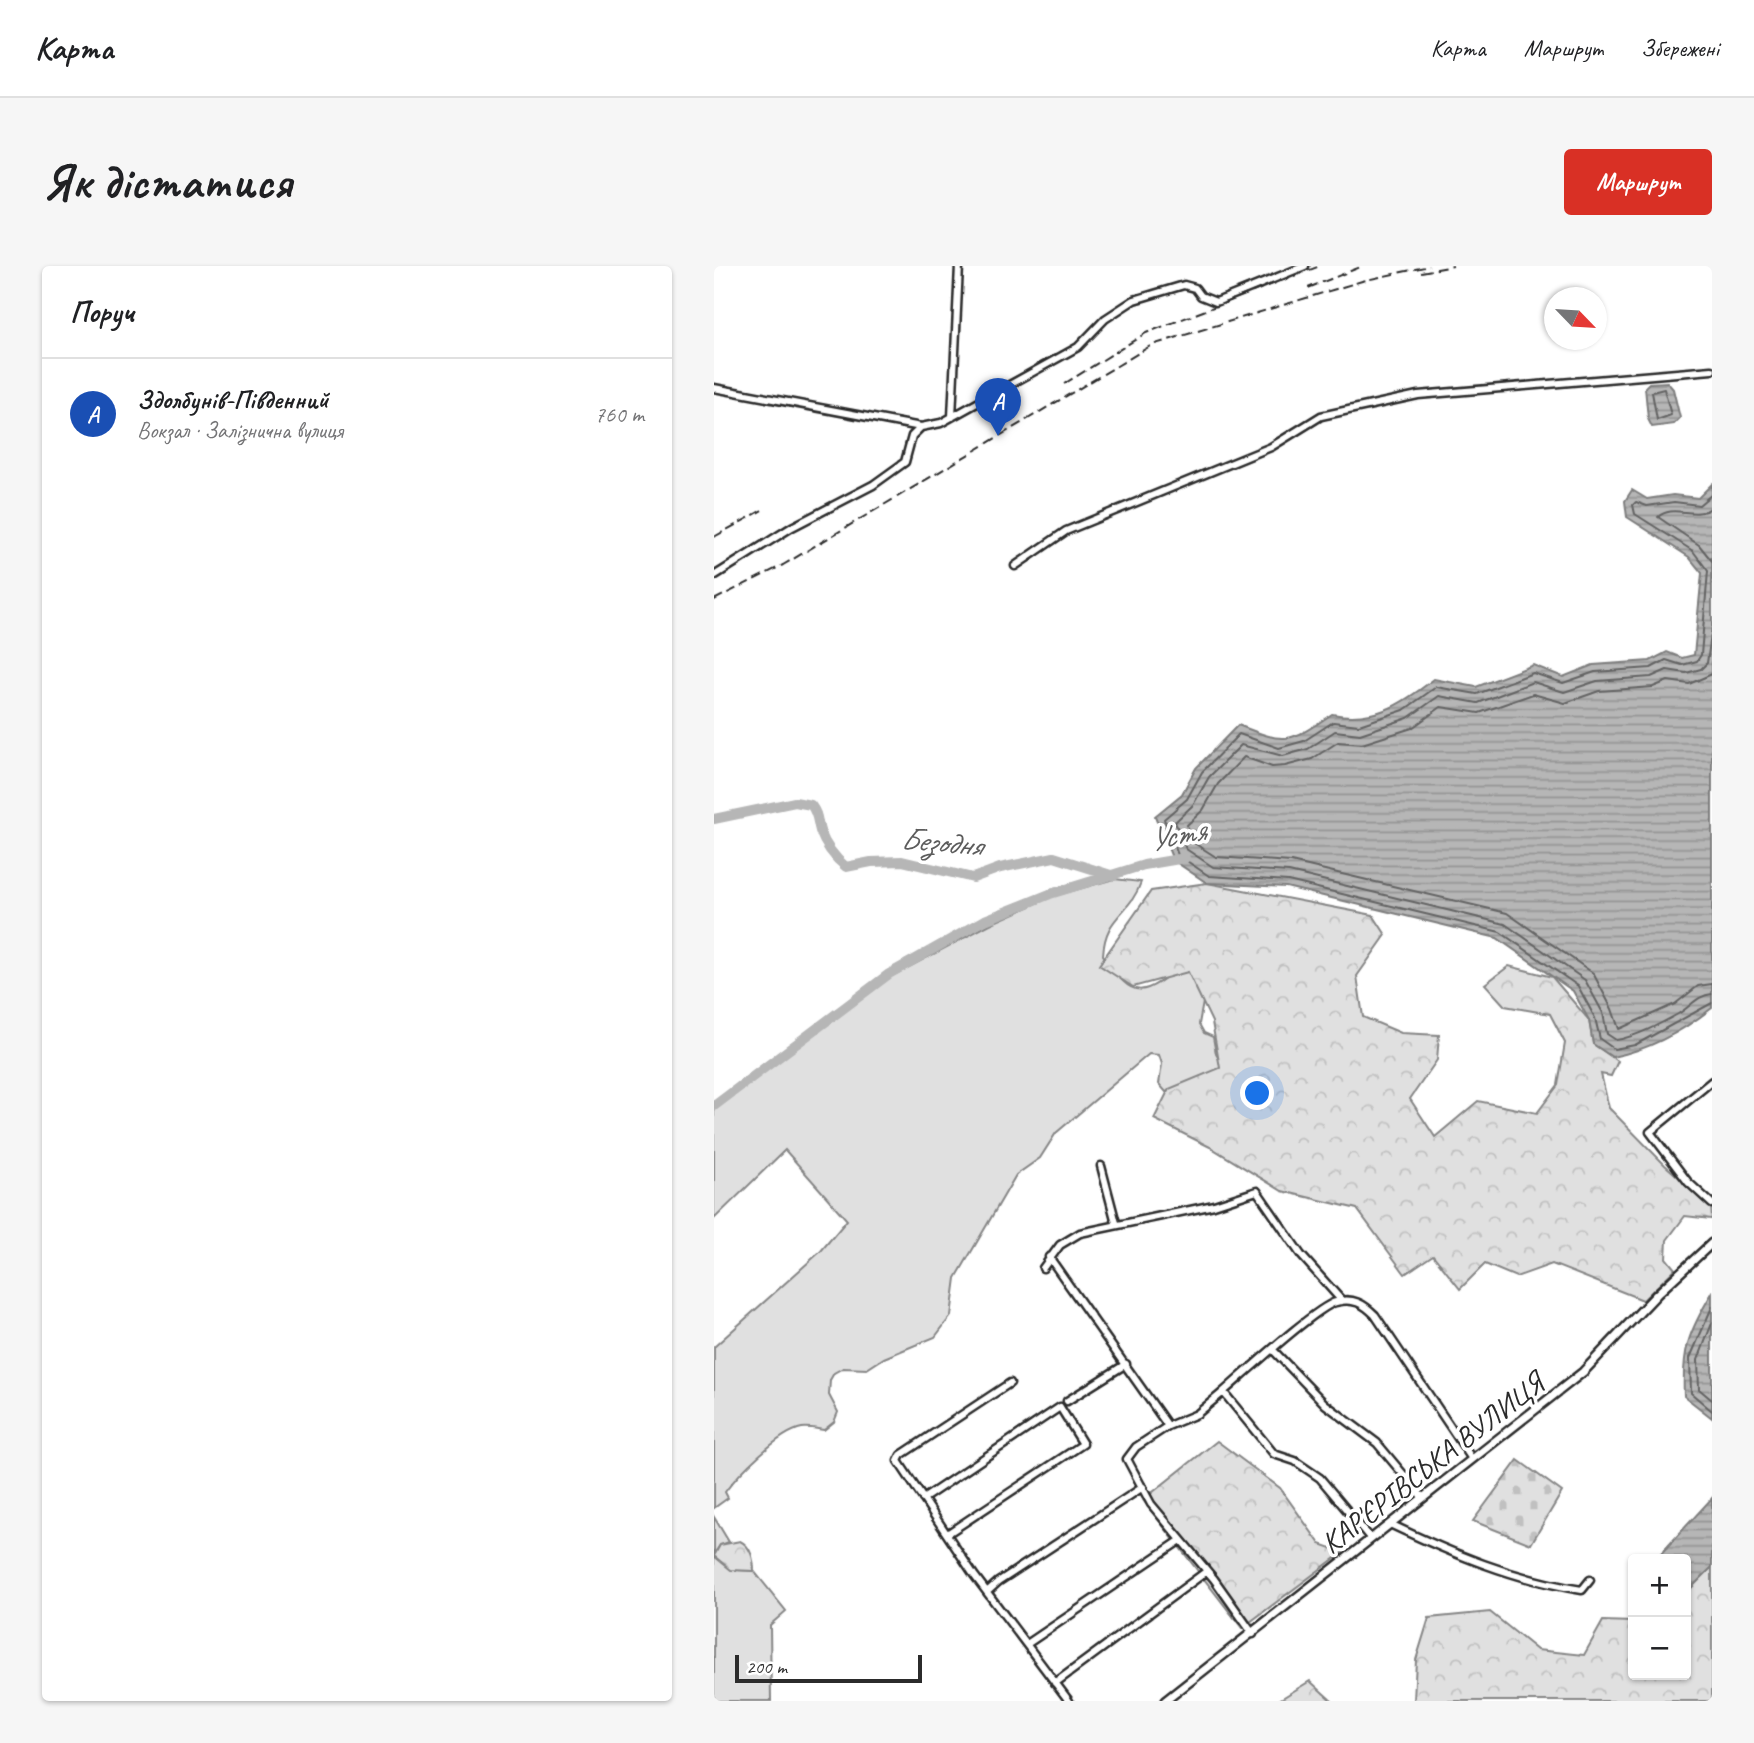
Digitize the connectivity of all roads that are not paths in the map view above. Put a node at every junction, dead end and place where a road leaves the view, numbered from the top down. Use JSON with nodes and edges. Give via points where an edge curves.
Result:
{"nodes":[{"id":1,"x":959,"y":266,"type":"edge"},
{"id":2,"x":1305,"y":266,"type":"edge"},
{"id":3,"x":1712,"y":370,"type":"edge"},
{"id":4,"x":714,"y":388,"type":"edge"},
{"id":5,"x":952,"y":417,"type":"junction"},
{"id":6,"x":921,"y":427,"type":"junction"},
{"id":7,"x":1015,"y":566,"type":"dead end"},
{"id":8,"x":714,"y":576,"type":"edge"},
{"id":9,"x":1712,"y":1081,"type":"edge"},
{"id":10,"x":1101,"y":1166,"type":"dead end"},
{"id":11,"x":1712,"y":1204,"type":"edge"},
{"id":12,"x":1116,"y":1223,"type":"junction"},
{"id":13,"x":1712,"y":1243,"type":"edge"},
{"id":14,"x":1049,"y":1257,"type":"junction"},
{"id":15,"x":1043,"y":1268,"type":"dead end"},
{"id":16,"x":1342,"y":1301,"type":"junction"},
{"id":17,"x":1273,"y":1350,"type":"junction"},
{"id":18,"x":1126,"y":1364,"type":"junction"},
{"id":19,"x":1010,"y":1383,"type":"dead end"},
{"id":20,"x":1221,"y":1394,"type":"junction"},
{"id":21,"x":1068,"y":1401,"type":"dead end"},
{"id":22,"x":1168,"y":1426,"type":"junction"},
{"id":23,"x":1472,"y":1459,"type":"junction"},
{"id":24,"x":1143,"y":1487,"type":"junction"},
{"id":25,"x":1423,"y":1498,"type":"junction"},
{"id":26,"x":923,"y":1499,"type":"junction"},
{"id":27,"x":1390,"y":1524,"type":"junction"},
{"id":28,"x":947,"y":1534,"type":"junction"},
{"id":29,"x":1371,"y":1539,"type":"junction"},
{"id":30,"x":1181,"y":1540,"type":"junction"},
{"id":31,"x":1207,"y":1571,"type":"junction"},
{"id":32,"x":1590,"y":1580,"type":"dead end"},
{"id":33,"x":987,"y":1592,"type":"junction"},
{"id":34,"x":1253,"y":1634,"type":"junction"},
{"id":35,"x":1027,"y":1644,"type":"junction"},
{"id":36,"x":1055,"y":1682,"type":"junction"},
{"id":37,"x":1069,"y":1701,"type":"edge"},
{"id":38,"x":1165,"y":1701,"type":"edge"}],
"edges":[{"from":1,"to":5,"type":"street"},
{"from":2,"to":5,"type":"street","via":[[1216,302],[1190,285],[1134,300],[1114,311],[1078,347]]},
{"from":3,"to":7,"type":"street","via":[[1418,395],[1321,416],[1272,447],[1066,531]]},
{"from":4,"to":6,"type":"street"},
{"from":5,"to":6,"type":"street"},
{"from":6,"to":8,"type":"street","via":[[912,436],[905,462],[893,471]]},
{"from":9,"to":11,"type":"street","via":[[1650,1132],[1688,1182]]},
{"from":10,"to":12,"type":"street"},
{"from":12,"to":14,"type":"street","via":[[1080,1233]]},
{"from":12,"to":16,"type":"street","via":[[1214,1205],[1257,1191],[1301,1255]]},
{"from":13,"to":23,"type":"street","name":"КАР'ЄРІВСЬКА ВУЛИЦЯ","via":[[1583,1372]]},
{"from":14,"to":15,"type":"street"},
{"from":14,"to":18,"type":"street"},
{"from":16,"to":17,"type":"street","via":[[1334,1302]]},
{"from":16,"to":23,"type":"street","via":[[1358,1303],[1375,1315]]},
{"from":17,"to":20,"type":"street"},
{"from":17,"to":25,"type":"street","via":[[1325,1404],[1377,1443]]},
{"from":18,"to":21,"type":"street"},
{"from":18,"to":22,"type":"street"},
{"from":19,"to":26,"type":"street","via":[[899,1457]]},
{"from":20,"to":22,"type":"street","via":[[1197,1414]]},
{"from":20,"to":29,"type":"street","via":[[1230,1397],[1274,1454],[1295,1461],[1320,1478]]},
{"from":22,"to":24,"type":"street","via":[[1127,1455]]},
{"from":23,"to":25,"type":"street","name":"КАР'ЄРІВСЬКА ВУЛИЦЯ"},
{"from":24,"to":30,"type":"street"},
{"from":24,"to":33,"type":"street"},
{"from":25,"to":27,"type":"street","name":"КАР'ЄРІВСЬКА ВУЛИЦЯ"},
{"from":26,"to":28,"type":"street"},
{"from":26,"to":28,"type":"street","via":[[1060,1407],[1083,1444]]},
{"from":27,"to":29,"type":"street","name":"КАР'ЄРІВСЬКА ВУЛИЦЯ"},
{"from":27,"to":32,"type":"street","via":[[1537,1584],[1582,1590]]},
{"from":28,"to":33,"type":"street"},
{"from":29,"to":34,"type":"street","name":"КАР'ЄРІВСЬКА ВУЛИЦЯ"},
{"from":30,"to":31,"type":"street"},
{"from":30,"to":35,"type":"street"},
{"from":31,"to":34,"type":"street"},
{"from":31,"to":36,"type":"street"},
{"from":33,"to":35,"type":"street"},
{"from":34,"to":38,"type":"street","name":"КАР'ЄРІВСЬКА ВУЛИЦЯ"},
{"from":35,"to":36,"type":"street"},
{"from":36,"to":37,"type":"street"}]}
